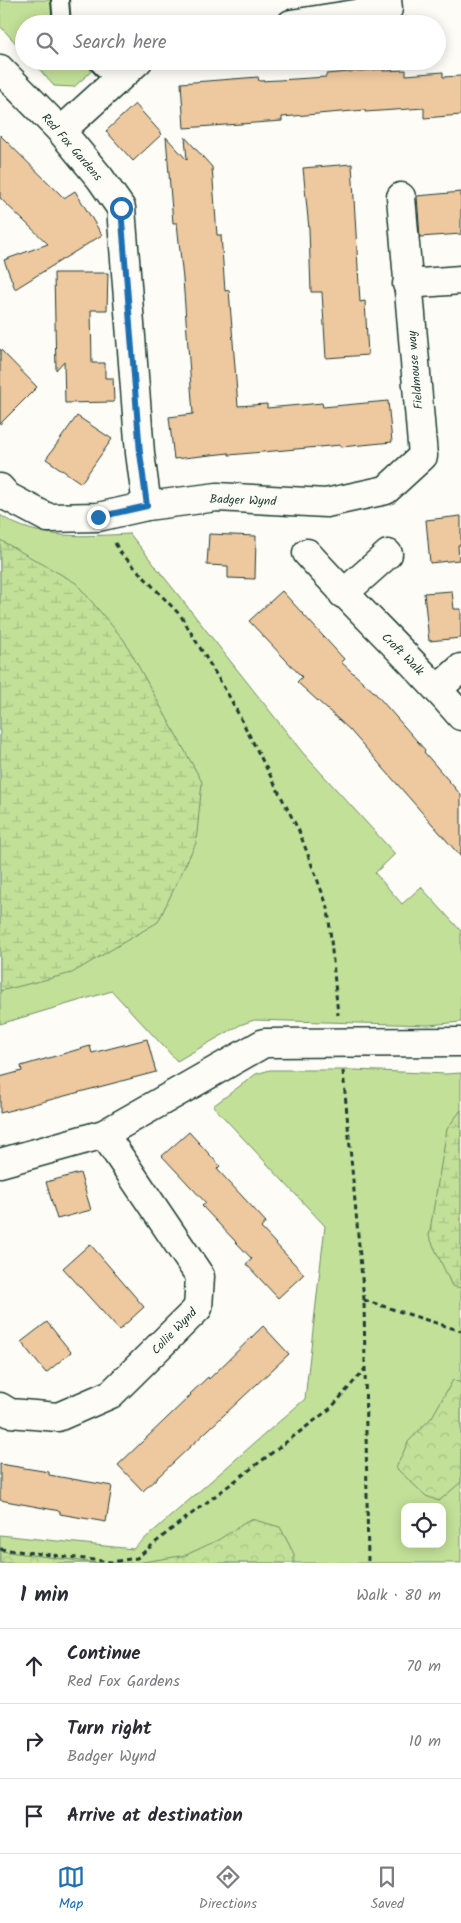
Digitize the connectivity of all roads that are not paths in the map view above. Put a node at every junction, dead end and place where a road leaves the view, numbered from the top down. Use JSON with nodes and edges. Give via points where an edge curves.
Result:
{"nodes":[{"id":1,"x":60,"y":0,"type":"edge"},
{"id":2,"x":387,"y":0,"type":"edge"},
{"id":3,"x":61,"y":15,"type":"edge"},
{"id":4,"x":349,"y":15,"type":"edge"},
{"id":5,"x":0,"y":69,"type":"edge"},
{"id":6,"x":105,"y":70,"type":"edge"},
{"id":7,"x":129,"y":70,"type":"edge"},
{"id":8,"x":116,"y":82,"type":"junction"},
{"id":9,"x":61,"y":131,"type":"junction"},
{"id":10,"x":401,"y":197,"type":"dead end"},
{"id":11,"x":461,"y":280,"type":"edge"},
{"id":12,"x":407,"y":284,"type":"junction"},
{"id":13,"x":423,"y":456,"type":"joint"},
{"id":14,"x":0,"y":488,"type":"edge"},
{"id":15,"x":147,"y":506,"type":"junction"},
{"id":16,"x":307,"y":553,"type":"dead end"},
{"id":17,"x":388,"y":554,"type":"dead end"},
{"id":18,"x":343,"y":594,"type":"junction"},
{"id":19,"x":461,"y":668,"type":"edge"},
{"id":20,"x":438,"y":689,"type":"junction"},
{"id":21,"x":461,"y":716,"type":"edge"},
{"id":22,"x":461,"y":1042,"type":"edge"},
{"id":23,"x":104,"y":1134,"type":"junction"},
{"id":24,"x":0,"y":1163,"type":"edge"},
{"id":25,"x":0,"y":1407,"type":"edge"}],
"edges":[{"from":1,"to":3,"type":"lane"},
{"from":2,"to":4,"type":"street","via":[[388,9]]},
{"from":5,"to":9,"type":"street","name":"Red Fox Gardens"},
{"from":6,"to":8,"type":"lane"},
{"from":7,"to":8,"type":"street"},
{"from":8,"to":9,"type":"street"},
{"from":9,"to":15,"type":"street","name":"Red Fox Gardens","via":[[121,208]]},
{"from":10,"to":12,"type":"street","name":"Fieldmouse way"},
{"from":11,"to":12,"type":"street"},
{"from":12,"to":13,"type":"street","name":"Fieldmouse way"},
{"from":13,"to":15,"type":"street","name":"Badger Wynd","via":[[386,490],[326,503],[217,497]]},
{"from":14,"to":15,"type":"street","name":"Badger Wynd","via":[[8,497],[48,518],[98,517]]},
{"from":16,"to":18,"type":"street","name":"Croft Walk"},
{"from":17,"to":18,"type":"street"},
{"from":18,"to":20,"type":"street","name":"Croft Walk"},
{"from":19,"to":20,"type":"street"},
{"from":20,"to":21,"type":"street","name":"Croft Walk"},
{"from":22,"to":23,"type":"street","via":[[264,1043]]},
{"from":23,"to":24,"type":"street"},
{"from":23,"to":25,"type":"street","name":"Collie Wynd","via":[[200,1276],[198,1308],[111,1394],[58,1417],[10,1413]]}]}
